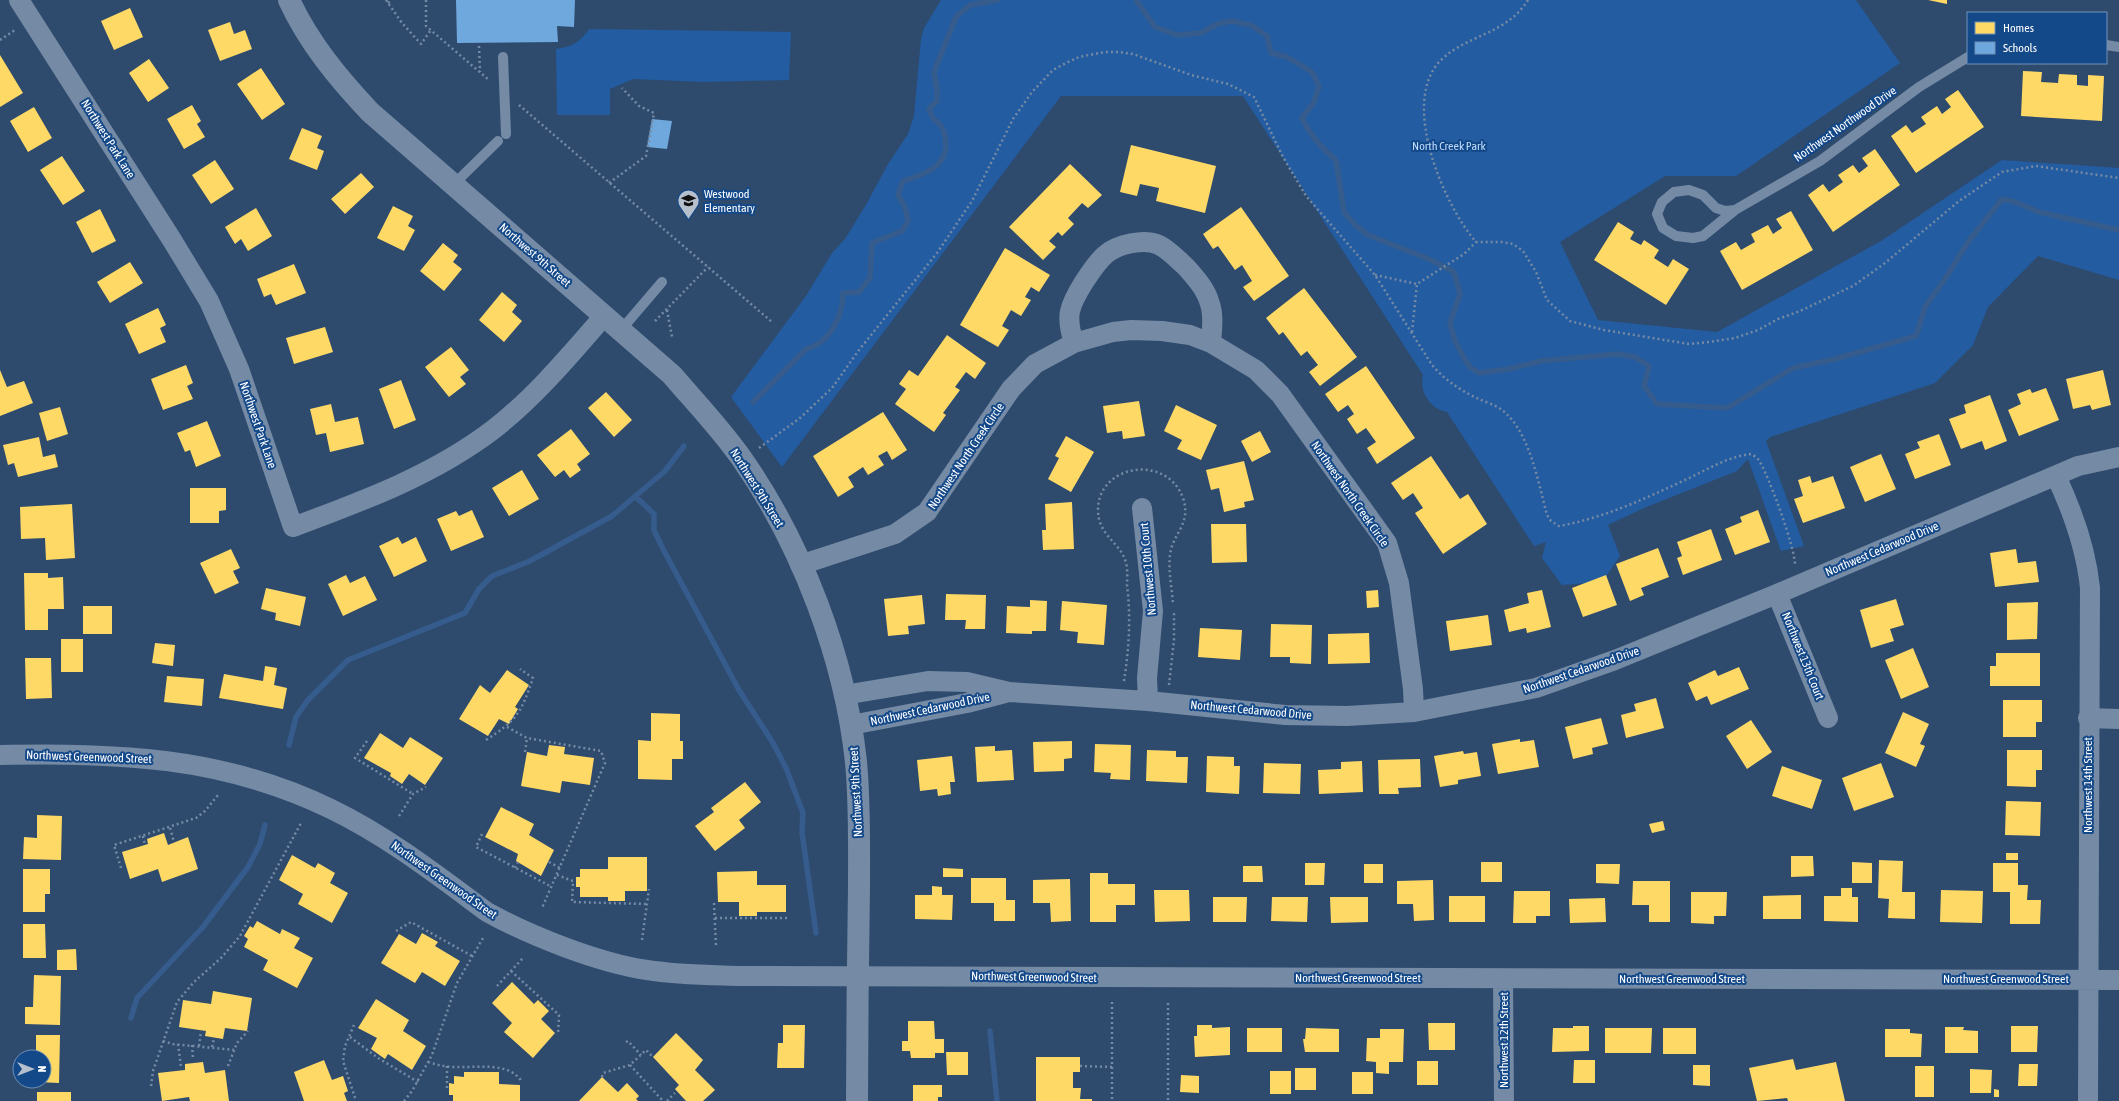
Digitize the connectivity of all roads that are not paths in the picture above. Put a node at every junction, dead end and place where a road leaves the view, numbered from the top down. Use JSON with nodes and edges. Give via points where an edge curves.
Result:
{"nodes":[{"id":1,"x":19,"y":0,"type":"edge"},
{"id":2,"x":289,"y":0,"type":"edge"},
{"id":3,"x":2107,"y":45,"type":"edge"},
{"id":4,"x":2119,"y":47,"type":"edge"},
{"id":5,"x":503,"y":57,"type":"dead end"},
{"id":6,"x":1967,"y":58,"type":"edge"},
{"id":7,"x":506,"y":134,"type":"dead end"},
{"id":8,"x":498,"y":141,"type":"dead end"},
{"id":9,"x":453,"y":184,"type":"junction"},
{"id":10,"x":1735,"y":210,"type":"junction"},
{"id":11,"x":662,"y":282,"type":"dead end"},
{"id":12,"x":604,"y":316,"type":"junction"},
{"id":13,"x":621,"y":330,"type":"junction"},
{"id":14,"x":1074,"y":343,"type":"junction"},
{"id":15,"x":1211,"y":343,"type":"junction"},
{"id":16,"x":2119,"y":457,"type":"edge"},
{"id":17,"x":2056,"y":476,"type":"junction"},
{"id":18,"x":1142,"y":508,"type":"dead end"},
{"id":19,"x":800,"y":565,"type":"junction"},
{"id":20,"x":1777,"y":594,"type":"junction"},
{"id":21,"x":1009,"y":692,"type":"junction"},
{"id":22,"x":844,"y":695,"type":"junction"},
{"id":23,"x":1148,"y":701,"type":"junction"},
{"id":24,"x":1414,"y":712,"type":"junction"},
{"id":25,"x":1828,"y":718,"type":"dead end"},
{"id":26,"x":2088,"y":718,"type":"junction"},
{"id":27,"x":2119,"y":718,"type":"edge"},
{"id":28,"x":851,"y":726,"type":"junction"},
{"id":29,"x":0,"y":755,"type":"edge"},
{"id":30,"x":858,"y":975,"type":"junction"},
{"id":31,"x":1503,"y":979,"type":"junction"},
{"id":32,"x":2087,"y":980,"type":"junction"},
{"id":33,"x":2119,"y":980,"type":"edge"},
{"id":34,"x":857,"y":1101,"type":"edge"},
{"id":35,"x":1504,"y":1101,"type":"edge"},
{"id":36,"x":2088,"y":1101,"type":"edge"}],
"edges":[{"from":1,"to":12,"type":"street","name":"Northwest Park Lane","via":[[168,233],[208,301],[239,369],[293,527],[395,487],[464,449],[512,412]]},
{"from":2,"to":9,"type":"street","name":"Northwest 9th Street","via":[[314,44],[340,80],[370,112]]},
{"from":3,"to":4,"type":"lane"},
{"from":5,"to":7,"type":"lane"},
{"from":6,"to":10,"type":"lane","name":"Northwest Northwood Drive","via":[[1919,87],[1820,161]]},
{"from":8,"to":9,"type":"lane"},
{"from":9,"to":12,"type":"street","name":"Northwest 9th Street"},
{"from":10,"to":10,"type":"lane","name":"Northwest Northwood Drive","via":[[1725,211],[1716,208],[1703,195],[1689,190],[1674,192],[1662,202],[1657,214],[1663,228],[1676,236],[1693,238],[1703,236]]},
{"from":11,"to":13,"type":"lane"},
{"from":12,"to":13,"type":"street","name":"Northwest 9th Street"},
{"from":13,"to":19,"type":"street","name":"Northwest 9th Street","via":[[672,376],[742,459],[769,504]]},
{"from":14,"to":15,"type":"street","name":"Northwest North Creek Circle","via":[[1131,330],[1190,335]]},
{"from":14,"to":15,"type":"street","via":[[1068,325],[1069,311],[1082,285],[1105,255],[1115,248],[1140,242],[1158,244],[1193,275],[1210,304],[1213,316]]},
{"from":14,"to":19,"type":"street","name":"Northwest North Creek Circle","via":[[1035,364],[1011,390],[927,512],[895,534]]},
{"from":15,"to":24,"type":"street","name":"Northwest North Creek Circle","via":[[1256,370],[1280,394],[1387,543],[1399,583]]},
{"from":16,"to":17,"type":"street","name":"Northwest Cedarwood Drive","via":[[2078,466]]},
{"from":17,"to":20,"type":"street","name":"Northwest Cedarwood Drive"},
{"from":17,"to":26,"type":"street","name":"Northwest 14th Street","via":[[2073,516],[2088,570]]},
{"from":18,"to":23,"type":"street","name":"Northwest 10th Court","via":[[1152,611],[1147,678]]},
{"from":19,"to":22,"type":"street","name":"Northwest 9th Street","via":[[823,619]]},
{"from":20,"to":24,"type":"street","name":"Northwest Cedarwood Drive","via":[[1615,660],[1536,688]]},
{"from":20,"to":25,"type":"street","name":"Northwest 13th Court"},
{"from":21,"to":22,"type":"street","name":"Northwest Cedarwood Drive","via":[[967,682],[928,680]]},
{"from":21,"to":23,"type":"street","name":"Northwest Cedarwood Drive"},
{"from":21,"to":28,"type":"street","name":"Northwest Cedarwood Drive"},
{"from":22,"to":28,"type":"street","name":"Northwest 9th Street"},
{"from":23,"to":24,"type":"street","name":"Northwest Cedarwood Drive","via":[[1285,715],[1346,716]]},
{"from":26,"to":27,"type":"street"},
{"from":26,"to":32,"type":"street","name":"Northwest 14th Street"},
{"from":28,"to":30,"type":"street","name":"Northwest 9th Street","via":[[858,797]]},
{"from":29,"to":30,"type":"street","name":"Northwest Greenwood Street","via":[[137,756],[234,773],[330,808],[359,824],[410,856],[500,920],[577,951],[627,966],[690,974]]},
{"from":30,"to":31,"type":"street","name":"Northwest Greenwood Street"},
{"from":30,"to":34,"type":"street","name":"Northwest 9th Street"},
{"from":31,"to":32,"type":"street","name":"Northwest Greenwood Street"},
{"from":31,"to":35,"type":"street","name":"Northwest 12th Street"},
{"from":32,"to":33,"type":"street","name":"Northwest Greenwood Street"},
{"from":32,"to":36,"type":"street","name":"Northwest 14th Street"}]}
